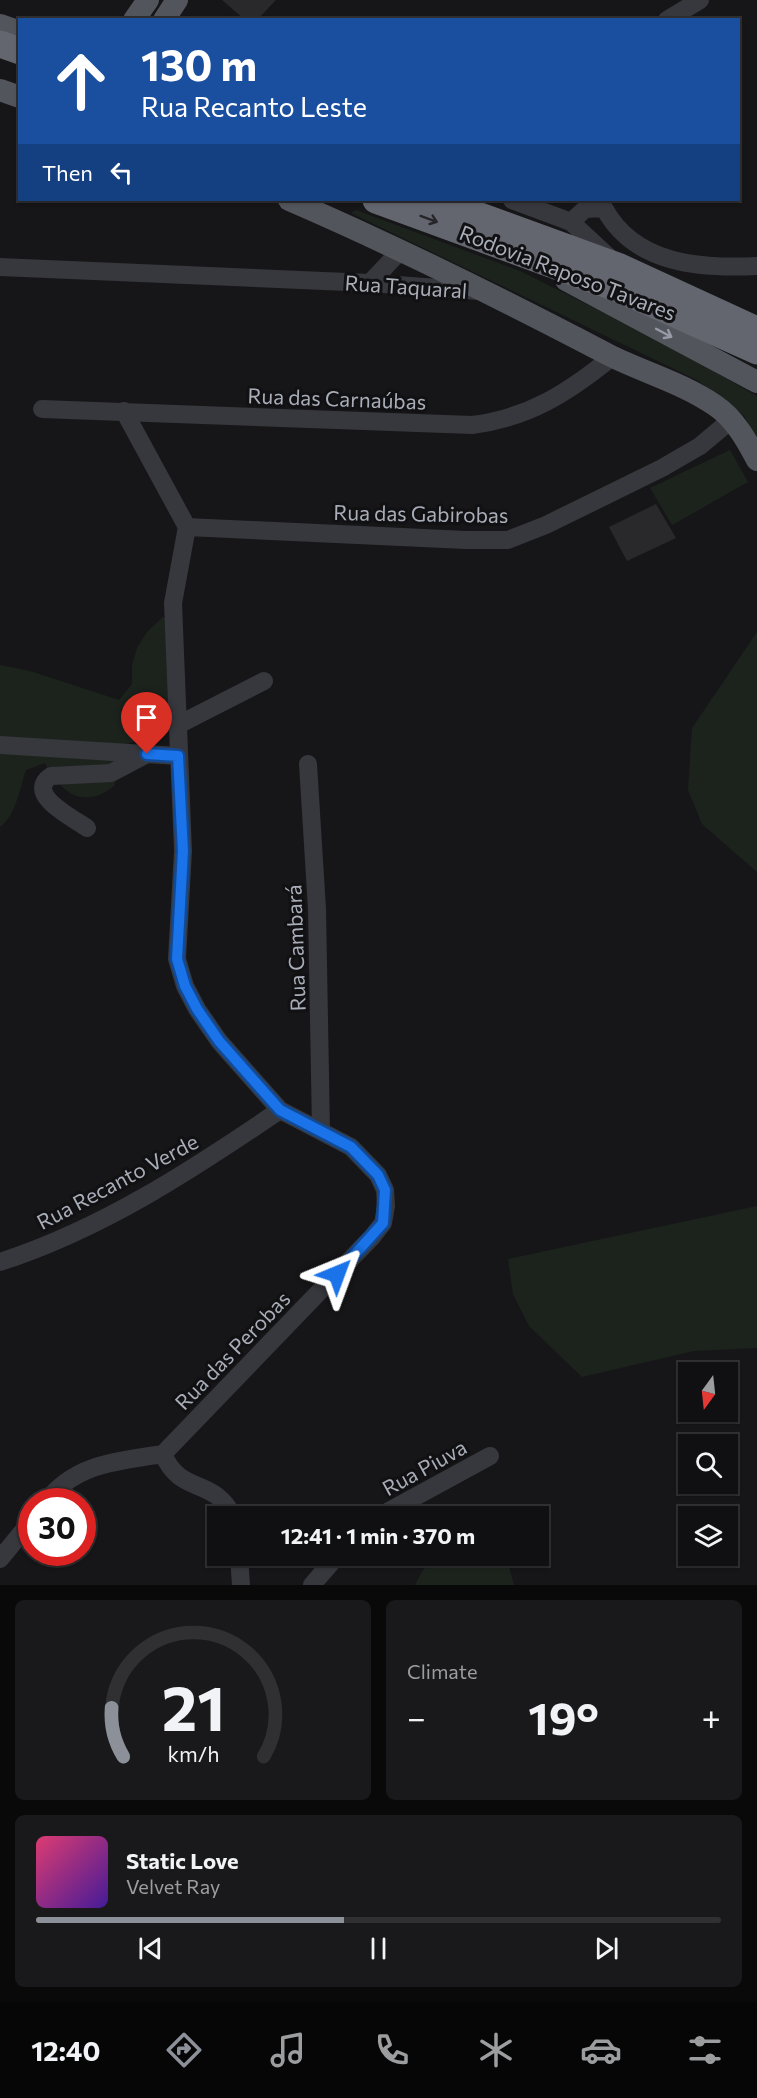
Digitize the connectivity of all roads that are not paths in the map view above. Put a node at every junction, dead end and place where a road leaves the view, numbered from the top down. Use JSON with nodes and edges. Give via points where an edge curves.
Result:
{"nodes":[{"id":1,"x":148,"y":0,"type":"edge"},
{"id":2,"x":700,"y":0,"type":"edge"},
{"id":3,"x":135,"y":18,"type":"edge"},
{"id":4,"x":670,"y":18,"type":"edge"},
{"id":5,"x":0,"y":25,"type":"edge"},
{"id":6,"x":18,"y":31,"type":"edge"},
{"id":7,"x":0,"y":44,"type":"edge"},
{"id":8,"x":18,"y":50,"type":"edge"},
{"id":9,"x":0,"y":63,"type":"edge"},
{"id":10,"x":18,"y":69,"type":"edge"},
{"id":11,"x":0,"y":90,"type":"edge"},
{"id":12,"x":18,"y":96,"type":"edge"},
{"id":13,"x":291,"y":201,"type":"edge"},
{"id":14,"x":379,"y":201,"type":"edge"},
{"id":15,"x":439,"y":201,"type":"edge"},
{"id":16,"x":515,"y":201,"type":"edge"},
{"id":17,"x":604,"y":204,"type":"edge"},
{"id":18,"x":571,"y":222,"type":"junction"},
{"id":19,"x":482,"y":238,"type":"junction"},
{"id":20,"x":399,"y":252,"type":"junction"},
{"id":21,"x":757,"y":266,"type":"edge"},
{"id":22,"x":0,"y":267,"type":"edge"},
{"id":23,"x":620,"y":267,"type":"junction"},
{"id":24,"x":370,"y":283,"type":"junction"},
{"id":25,"x":484,"y":291,"type":"junction"},
{"id":26,"x":757,"y":330,"type":"edge"},
{"id":27,"x":757,"y":351,"type":"edge"},
{"id":28,"x":612,"y":357,"type":"junction"},
{"id":29,"x":757,"y":382,"type":"edge"},
{"id":30,"x":42,"y":409,"type":"dead end"},
{"id":31,"x":124,"y":411,"type":"junction"},
{"id":32,"x":731,"y":420,"type":"junction"},
{"id":33,"x":757,"y":460,"type":"edge"},
{"id":34,"x":187,"y":527,"type":"junction"},
{"id":35,"x":264,"y":681,"type":"dead end"},
{"id":36,"x":176,"y":726,"type":"junction"},
{"id":37,"x":0,"y":745,"type":"edge"},
{"id":38,"x":147,"y":754,"type":"junction"},
{"id":39,"x":178,"y":756,"type":"junction"},
{"id":40,"x":309,"y":764,"type":"dead end"},
{"id":41,"x":87,"y":828,"type":"dead end"},
{"id":42,"x":280,"y":1110,"type":"junction"},
{"id":43,"x":321,"y":1130,"type":"junction"},
{"id":44,"x":0,"y":1262,"type":"edge"},
{"id":45,"x":163,"y":1454,"type":"junction"},
{"id":46,"x":490,"y":1456,"type":"dead end"},
{"id":47,"x":60,"y":1488,"type":"edge"},
{"id":48,"x":226,"y":1506,"type":"edge"},
{"id":49,"x":398,"y":1506,"type":"edge"},
{"id":50,"x":18,"y":1537,"type":"edge"},
{"id":51,"x":0,"y":1559,"type":"edge"},
{"id":52,"x":240,"y":1566,"type":"edge"},
{"id":53,"x":328,"y":1566,"type":"edge"},
{"id":54,"x":241,"y":1585,"type":"edge"},
{"id":55,"x":312,"y":1585,"type":"edge"}],
"edges":[{"from":1,"to":3,"type":"main road"},
{"from":2,"to":4,"type":"street"},
{"from":5,"to":6,"type":"main road"},
{"from":7,"to":8,"type":"highway"},
{"from":9,"to":10,"type":"highway"},
{"from":11,"to":12,"type":"main road"},
{"from":13,"to":20,"type":"main road"},
{"from":14,"to":19,"type":"highway","name":"Rodovia Raposo Tavares","one_way":true},
{"from":15,"to":23,"type":"highway","name":"Rodovia Raposo Tavares"},
{"from":16,"to":18,"type":"street"},
{"from":17,"to":18,"type":"street","via":[[585,209]]},
{"from":17,"to":21,"type":"street","via":[[620,232],[651,253],[700,266]]},
{"from":18,"to":23,"type":"street"},
{"from":19,"to":27,"type":"highway","name":"Rodovia Raposo Tavares","via":[[667,308]]},
{"from":19,"to":29,"type":"main road","one_way":true},
{"from":20,"to":24,"type":"street"},
{"from":20,"to":25,"type":"main road"},
{"from":22,"to":24,"type":"street","name":"Rua Taquaral"},
{"from":23,"to":26,"type":"highway","name":"Rodovia Raposo Tavares"},
{"from":24,"to":25,"type":"street","name":"Rua Taquaral"},
{"from":25,"to":28,"type":"main road","name":"Rua Taquaral"},
{"from":28,"to":31,"type":"street","name":"Rua das Carnaúbas","via":[[547,404],[472,425]]},
{"from":28,"to":32,"type":"main road","name":"Rua Taquaral","via":[[664,377],[718,407]]},
{"from":30,"to":31,"type":"street","name":"Rua das Carnaúbas"},
{"from":31,"to":34,"type":"street"},
{"from":32,"to":33,"type":"main road","name":"Rua Taquaral"},
{"from":32,"to":34,"type":"street","name":"Rua das Gabirobas","via":[[699,446],[662,468],[508,540]]},
{"from":34,"to":36,"type":"street","via":[[173,603]]},
{"from":35,"to":36,"type":"street"},
{"from":36,"to":39,"type":"street"},
{"from":37,"to":38,"type":"street"},
{"from":38,"to":39,"type":"street"},
{"from":38,"to":41,"type":"street","via":[[111,773],[47,779],[42,786],[49,802]]},
{"from":39,"to":42,"type":"street","via":[[183,851],[177,959],[197,1009],[219,1041]]},
{"from":40,"to":43,"type":"street","name":"Rua Cambará","via":[[317,909]]},
{"from":42,"to":43,"type":"street","name":"Rua das Perobas"},
{"from":42,"to":44,"type":"street","name":"Rua Recanto Verde","via":[[182,1176],[83,1229]]},
{"from":43,"to":45,"type":"street","name":"Rua das Perobas","via":[[351,1147],[378,1175],[385,1190],[383,1223]]},
{"from":45,"to":47,"type":"street","via":[[90,1467]]},
{"from":45,"to":48,"type":"street","via":[[174,1475],[220,1497]]},
{"from":46,"to":49,"type":"street","name":"Rua Piuva"},
{"from":50,"to":51,"type":"street"},
{"from":52,"to":54,"type":"street"},
{"from":53,"to":55,"type":"street"}]}
